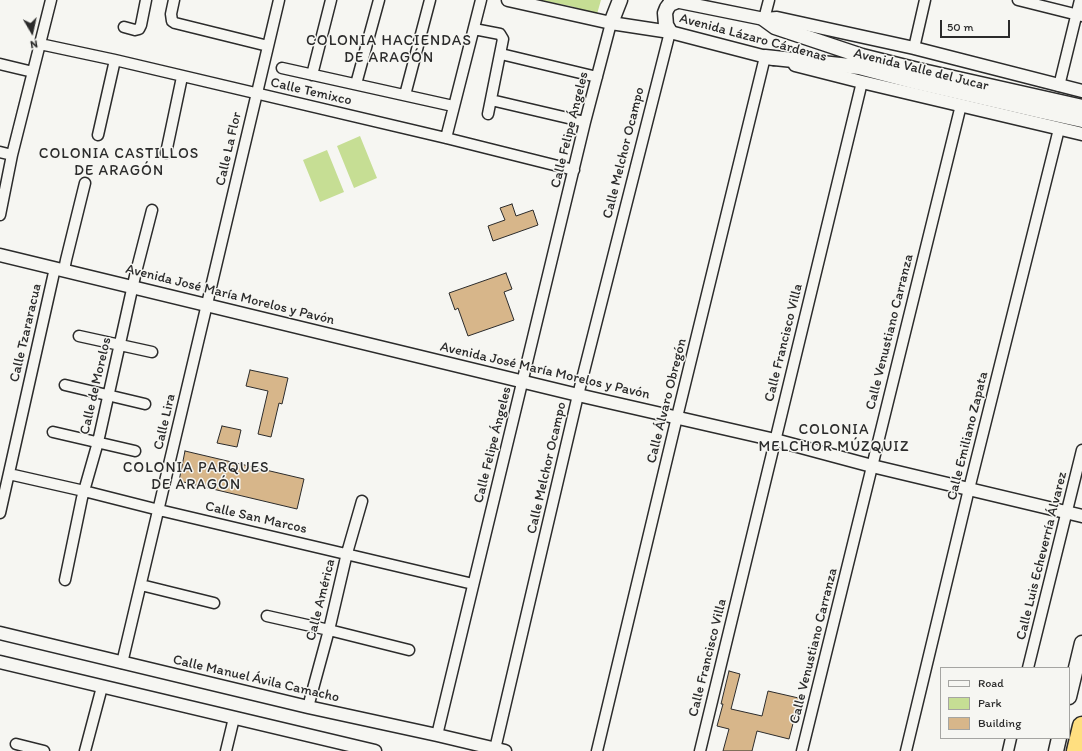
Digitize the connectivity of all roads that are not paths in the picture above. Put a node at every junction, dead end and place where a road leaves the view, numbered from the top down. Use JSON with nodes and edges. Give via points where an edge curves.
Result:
{"nodes":[{"id":1,"x":51,"y":0,"type":"edge"},
{"id":2,"x":146,"y":0,"type":"edge"},
{"id":3,"x":174,"y":0,"type":"edge"},
{"id":4,"x":279,"y":0,"type":"edge"},
{"id":5,"x":331,"y":0,"type":"edge"},
{"id":6,"x":379,"y":0,"type":"edge"},
{"id":7,"x":430,"y":0,"type":"edge"},
{"id":8,"x":481,"y":0,"type":"edge"},
{"id":9,"x":508,"y":0,"type":"edge"},
{"id":10,"x":620,"y":0,"type":"edge"},
{"id":11,"x":673,"y":0,"type":"edge"},
{"id":12,"x":769,"y":0,"type":"edge"},
{"id":13,"x":926,"y":0,"type":"edge"},
{"id":14,"x":1018,"y":0,"type":"edge"},
{"id":15,"x":1080,"y":0,"type":"edge"},
{"id":16,"x":1079,"y":15,"type":"edge"},
{"id":17,"x":764,"y":20,"type":"junction"},
{"id":18,"x":611,"y":23,"type":"junction"},
{"id":19,"x":124,"y":28,"type":"dead end"},
{"id":20,"x":474,"y":29,"type":"junction"},
{"id":21,"x":670,"y":32,"type":"junction"},
{"id":22,"x":40,"y":44,"type":"junction"},
{"id":23,"x":268,"y":46,"type":"junction"},
{"id":24,"x":914,"y":48,"type":"junction"},
{"id":25,"x":501,"y":54,"type":"junction"},
{"id":26,"x":765,"y":57,"type":"junction"},
{"id":27,"x":115,"y":60,"type":"junction"},
{"id":28,"x":860,"y":62,"type":"junction"},
{"id":29,"x":0,"y":64,"type":"edge"},
{"id":30,"x":282,"y":68,"type":"dead end"},
{"id":31,"x":33,"y":72,"type":"junction"},
{"id":32,"x":312,"y":75,"type":"junction"},
{"id":33,"x":597,"y":76,"type":"junction"},
{"id":34,"x":182,"y":77,"type":"junction"},
{"id":35,"x":862,"y":82,"type":"junction"},
{"id":36,"x":356,"y":84,"type":"junction"},
{"id":37,"x":1059,"y":86,"type":"junction"},
{"id":38,"x":1082,"y":91,"type":"edge"},
{"id":39,"x":257,"y":94,"type":"junction"},
{"id":40,"x":405,"y":95,"type":"junction"},
{"id":41,"x":491,"y":100,"type":"junction"},
{"id":42,"x":454,"y":106,"type":"junction"},
{"id":43,"x":960,"y":106,"type":"junction"},
{"id":44,"x":1082,"y":107,"type":"edge"},
{"id":45,"x":488,"y":114,"type":"dead end"},
{"id":46,"x":1082,"y":120,"type":"edge"},
{"id":47,"x":585,"y":122,"type":"junction"},
{"id":48,"x":1059,"y":129,"type":"junction"},
{"id":49,"x":1082,"y":134,"type":"edge"},
{"id":50,"x":98,"y":135,"type":"dead end"},
{"id":51,"x":446,"y":138,"type":"junction"},
{"id":52,"x":0,"y":152,"type":"edge"},
{"id":53,"x":166,"y":153,"type":"dead end"},
{"id":54,"x":12,"y":155,"type":"junction"},
{"id":55,"x":574,"y":170,"type":"junction"},
{"id":56,"x":85,"y":183,"type":"dead end"},
{"id":57,"x":152,"y":210,"type":"dead end"},
{"id":58,"x":0,"y":215,"type":"edge"},
{"id":59,"x":0,"y":255,"type":"edge"},
{"id":60,"x":60,"y":269,"type":"junction"},
{"id":61,"x":132,"y":287,"type":"junction"},
{"id":62,"x":207,"y":305,"type":"junction"},
{"id":63,"x":79,"y":336,"type":"dead end"},
{"id":64,"x":119,"y":345,"type":"junction"},
{"id":65,"x":152,"y":352,"type":"dead end"},
{"id":66,"x":523,"y":381,"type":"junction"},
{"id":67,"x":65,"y":385,"type":"dead end"},
{"id":68,"x":108,"y":395,"type":"junction"},
{"id":69,"x":578,"y":395,"type":"junction"},
{"id":70,"x":145,"y":404,"type":"dead end"},
{"id":71,"x":677,"y":417,"type":"junction"},
{"id":72,"x":53,"y":432,"type":"dead end"},
{"id":73,"x":775,"y":440,"type":"junction"},
{"id":74,"x":98,"y":442,"type":"junction"},
{"id":75,"x":1082,"y":450,"type":"edge"},
{"id":76,"x":135,"y":451,"type":"dead end"},
{"id":77,"x":872,"y":466,"type":"junction"},
{"id":78,"x":9,"y":474,"type":"junction"},
{"id":79,"x":969,"y":489,"type":"junction"},
{"id":80,"x":84,"y":491,"type":"junction"},
{"id":81,"x":362,"y":501,"type":"dead end"},
{"id":82,"x":159,"y":510,"type":"junction"},
{"id":83,"x":0,"y":513,"type":"edge"},
{"id":84,"x":1067,"y":513,"type":"junction"},
{"id":85,"x":1082,"y":516,"type":"edge"},
{"id":86,"x":347,"y":554,"type":"junction"},
{"id":87,"x":65,"y":580,"type":"dead end"},
{"id":88,"x":473,"y":584,"type":"junction"},
{"id":89,"x":141,"y":585,"type":"junction"},
{"id":90,"x":214,"y":603,"type":"dead end"},
{"id":91,"x":267,"y":616,"type":"dead end"},
{"id":92,"x":329,"y":630,"type":"junction"},
{"id":93,"x":0,"y":633,"type":"edge"},
{"id":94,"x":1082,"y":643,"type":"edge"},
{"id":95,"x":409,"y":650,"type":"dead end"},
{"id":96,"x":0,"y":662,"type":"edge"},
{"id":97,"x":122,"y":663,"type":"junction"},
{"id":98,"x":1028,"y":667,"type":"edge"},
{"id":99,"x":102,"y":687,"type":"junction"},
{"id":100,"x":1070,"y":693,"type":"edge"},
{"id":101,"x":308,"y":707,"type":"junction"},
{"id":102,"x":234,"y":718,"type":"junction"},
{"id":103,"x":1082,"y":726,"type":"edge"},
{"id":104,"x":437,"y":734,"type":"junction"},
{"id":105,"x":1011,"y":739,"type":"edge"},
{"id":106,"x":1059,"y":739,"type":"edge"},
{"id":107,"x":16,"y":744,"type":"dead end"},
{"id":108,"x":500,"y":750,"type":"edge"},
{"id":109,"x":44,"y":751,"type":"edge"},
{"id":110,"x":85,"y":751,"type":"edge"},
{"id":111,"x":226,"y":751,"type":"edge"},
{"id":112,"x":371,"y":751,"type":"edge"},
{"id":113,"x":597,"y":751,"type":"edge"},
{"id":114,"x":700,"y":751,"type":"edge"},
{"id":115,"x":802,"y":751,"type":"edge"},
{"id":116,"x":906,"y":751,"type":"edge"},
{"id":117,"x":1008,"y":751,"type":"edge"},
{"id":118,"x":1056,"y":751,"type":"edge"},
{"id":119,"x":1076,"y":751,"type":"edge"}],
"edges":[{"from":1,"to":22,"type":"street"},
{"from":2,"to":19,"type":"street","via":[[139,29]]},
{"from":3,"to":23,"type":"street","via":[[172,21],[178,24]]},
{"from":4,"to":23,"type":"street","name":"Calle La Flor"},
{"from":5,"to":32,"type":"street"},
{"from":6,"to":36,"type":"street"},
{"from":7,"to":40,"type":"street"},
{"from":8,"to":20,"type":"street"},
{"from":9,"to":18,"type":"street","name":"Avenida Lázaro Cárdenas"},
{"from":10,"to":18,"type":"main road"},
{"from":11,"to":17,"type":"street","name":"Avenida Lázaro Cárdenas"},
{"from":11,"to":21,"type":"main road","via":[[665,13],[666,25]]},
{"from":12,"to":17,"type":"street"},
{"from":13,"to":24,"type":"street"},
{"from":14,"to":16,"type":"street"},
{"from":15,"to":16,"type":"street"},
{"from":16,"to":37,"type":"street"},
{"from":17,"to":24,"type":"street","name":"Avenida Lázaro Cárdenas","via":[[777,18]]},
{"from":17,"to":28,"type":"main road","name":"Avenida Valle del Jucar"},
{"from":18,"to":21,"type":"street","name":"Avenida Lázaro Cárdenas"},
{"from":18,"to":33,"type":"street","name":"Calle Felipe Ángeles"},
{"from":20,"to":25,"type":"street","via":[[501,35]]},
{"from":20,"to":42,"type":"street"},
{"from":21,"to":26,"type":"street","name":"Avenida Lázaro Cárdenas"},
{"from":21,"to":69,"type":"street","name":"Calle Melchor Ocampo"},
{"from":22,"to":27,"type":"street","name":"Calle Temixco"},
{"from":22,"to":31,"type":"street"},
{"from":23,"to":39,"type":"street","name":"Calle La Flor"},
{"from":24,"to":37,"type":"street","name":"Avenida Lázaro Cárdenas"},
{"from":25,"to":33,"type":"street"},
{"from":25,"to":41,"type":"street"},
{"from":26,"to":28,"type":"main road","name":"Avenida Valle del Jucar"},
{"from":26,"to":35,"type":"street","name":"Avenida Lázaro Cárdenas"},
{"from":26,"to":71,"type":"street","name":"Calle Álvaro Obregón"},
{"from":27,"to":34,"type":"street","name":"Calle Temixco"},
{"from":27,"to":50,"type":"street"},
{"from":28,"to":44,"type":"main road","name":"Avenida Valle del Jucar","via":[[964,81]]},
{"from":28,"to":46,"type":"main road","name":"Avenida Valle del Jucar","via":[[1012,104]]},
{"from":29,"to":31,"type":"street"},
{"from":30,"to":32,"type":"street"},
{"from":31,"to":54,"type":"street"},
{"from":32,"to":36,"type":"street"},
{"from":33,"to":47,"type":"street","name":"Calle Felipe Ángeles"},
{"from":34,"to":39,"type":"street","name":"Calle Temixco"},
{"from":34,"to":53,"type":"street"},
{"from":35,"to":43,"type":"street","name":"Avenida Lázaro Cárdenas"},
{"from":35,"to":73,"type":"street","name":"Calle Francisco Villa"},
{"from":36,"to":40,"type":"street"},
{"from":37,"to":38,"type":"street","name":"Avenida Lázaro Cárdenas"},
{"from":39,"to":51,"type":"street","name":"Calle Temixco"},
{"from":39,"to":62,"type":"street","name":"Calle La Flor"},
{"from":40,"to":42,"type":"street"},
{"from":41,"to":45,"type":"street"},
{"from":41,"to":47,"type":"street"},
{"from":42,"to":51,"type":"street"},
{"from":43,"to":48,"type":"street","name":"Avenida Lázaro Cárdenas"},
{"from":43,"to":77,"type":"street","name":"Calle Venustiano Carranza"},
{"from":47,"to":55,"type":"street","name":"Calle Felipe Ángeles"},
{"from":48,"to":49,"type":"street","name":"Avenida Lázaro Cárdenas"},
{"from":48,"to":79,"type":"street","name":"Calle Emiliano Zapata"},
{"from":51,"to":55,"type":"street","name":"Calle Temixco"},
{"from":52,"to":54,"type":"street"},
{"from":54,"to":58,"type":"street"},
{"from":55,"to":66,"type":"street","name":"Calle Felipe Ángeles"},
{"from":56,"to":60,"type":"street","name":"Calle Tzararacua","via":[[66,260]]},
{"from":57,"to":61,"type":"street","name":"Calle de Morelos"},
{"from":59,"to":60,"type":"street","name":"Avenida José María Morelos y Pavón"},
{"from":60,"to":61,"type":"street","name":"Avenida José María Morelos y Pavón"},
{"from":60,"to":78,"type":"street","name":"Calle Tzararacua"},
{"from":61,"to":62,"type":"street","name":"Avenida José María Morelos y Pavón"},
{"from":61,"to":64,"type":"street","name":"Calle de Morelos"},
{"from":62,"to":66,"type":"street","name":"Avenida José María Morelos y Pavón"},
{"from":62,"to":82,"type":"street","name":"Calle Lira"},
{"from":63,"to":64,"type":"street"},
{"from":64,"to":65,"type":"street"},
{"from":64,"to":68,"type":"street","name":"Calle de Morelos"},
{"from":66,"to":69,"type":"street","name":"Avenida José María Morelos y Pavón"},
{"from":66,"to":88,"type":"street","name":"Calle Felipe Ángeles"},
{"from":67,"to":68,"type":"street"},
{"from":68,"to":70,"type":"street"},
{"from":68,"to":74,"type":"street","name":"Calle de Morelos"},
{"from":69,"to":71,"type":"street","name":"Avenida José María Morelos y Pavón"},
{"from":69,"to":108,"type":"street","name":"Calle Melchor Ocampo"},
{"from":71,"to":73,"type":"street","name":"Avenida José María Morelos y Pavón"},
{"from":71,"to":113,"type":"street","name":"Calle Álvaro Obregón"},
{"from":72,"to":74,"type":"street"},
{"from":73,"to":77,"type":"street","name":"Avenida José María Morelos y Pavón"},
{"from":73,"to":114,"type":"street","name":"Calle Francisco Villa"},
{"from":74,"to":76,"type":"street"},
{"from":74,"to":80,"type":"street","name":"Calle de Morelos"},
{"from":75,"to":84,"type":"street","name":"Calle Luis Echeverría Álvarez"},
{"from":77,"to":79,"type":"street","name":"Avenida José María Morelos y Pavón"},
{"from":77,"to":115,"type":"street","name":"Calle Venustiano Carranza"},
{"from":78,"to":80,"type":"street","name":"Calle San Marcos"},
{"from":78,"to":83,"type":"street","name":"Calle Tzararacua"},
{"from":79,"to":84,"type":"street","name":"Avenida José María Morelos y Pavón"},
{"from":79,"to":116,"type":"street","name":"Calle Emiliano Zapata"},
{"from":80,"to":82,"type":"street","name":"Calle San Marcos"},
{"from":80,"to":87,"type":"street","name":"Calle de Morelos"},
{"from":81,"to":86,"type":"street","name":"Calle América"},
{"from":82,"to":86,"type":"street","name":"Calle San Marcos"},
{"from":82,"to":89,"type":"street","name":"Calle Lira"},
{"from":84,"to":85,"type":"street","name":"Avenida José María Morelos y Pavón"},
{"from":84,"to":98,"type":"street","name":"Calle Luis Echeverría Álvarez"},
{"from":86,"to":88,"type":"street","name":"Calle San Marcos"},
{"from":86,"to":92,"type":"street","name":"Calle América"},
{"from":88,"to":104,"type":"street","name":"Calle Felipe Ángeles"},
{"from":89,"to":90,"type":"street"},
{"from":89,"to":97,"type":"street","name":"Calle Lira"},
{"from":91,"to":92,"type":"street"},
{"from":92,"to":95,"type":"street"},
{"from":92,"to":101,"type":"street","name":"Calle América"},
{"from":93,"to":97,"type":"street","name":"Calle Manuel Ávila Camacho"},
{"from":94,"to":100,"type":"main road"},
{"from":96,"to":99,"type":"street"},
{"from":97,"to":101,"type":"street","name":"Calle Manuel Ávila Camacho"},
{"from":99,"to":102,"type":"street"},
{"from":99,"to":110,"type":"street"},
{"from":101,"to":104,"type":"street","name":"Calle Manuel Ávila Camacho"},
{"from":102,"to":111,"type":"street"},
{"from":102,"to":112,"type":"street"},
{"from":103,"to":119,"type":"highway"},
{"from":104,"to":108,"type":"street","name":"Calle Manuel Ávila Camacho"},
{"from":105,"to":117,"type":"street"},
{"from":106,"to":118,"type":"main road"},
{"from":107,"to":109,"type":"street"}]}
